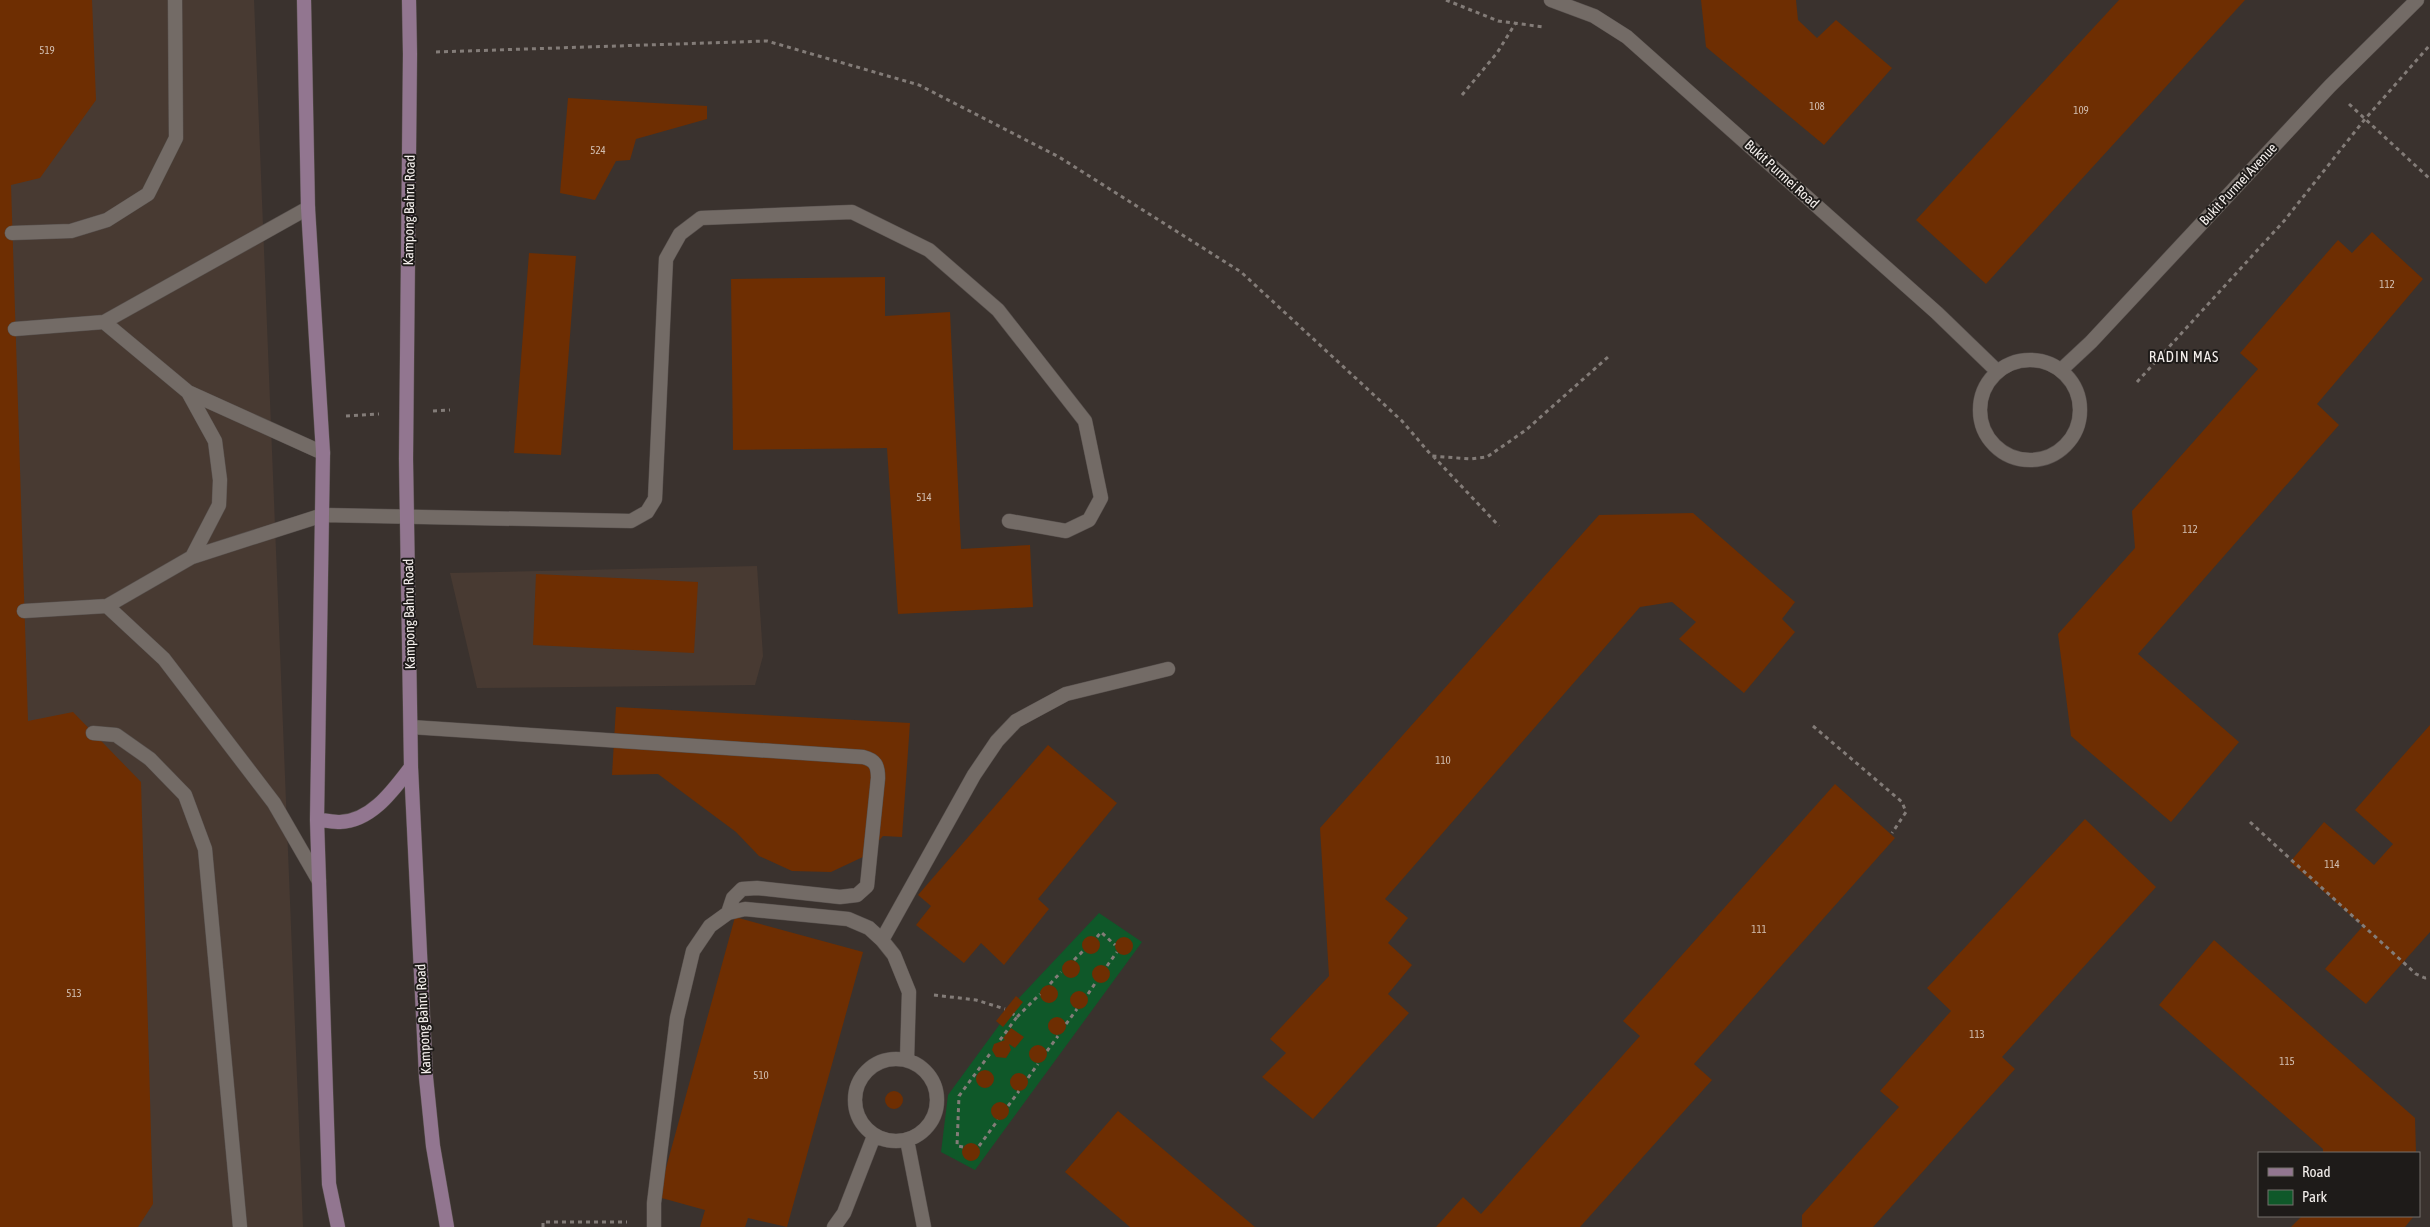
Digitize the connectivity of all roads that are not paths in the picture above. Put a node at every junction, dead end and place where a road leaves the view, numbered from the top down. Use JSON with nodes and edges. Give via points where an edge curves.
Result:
{"nodes":[{"id":1,"x":175,"y":0,"type":"edge"},
{"id":2,"x":304,"y":0,"type":"edge"},
{"id":3,"x":409,"y":0,"type":"edge"},
{"id":4,"x":1551,"y":0,"type":"edge"},
{"id":5,"x":2417,"y":0,"type":"edge"},
{"id":6,"x":308,"y":208,"type":"junction"},
{"id":7,"x":12,"y":233,"type":"dead end"},
{"id":8,"x":104,"y":322,"type":"junction"},
{"id":9,"x":16,"y":330,"type":"dead end"},
{"id":10,"x":2061,"y":370,"type":"junction"},
{"id":11,"x":1997,"y":371,"type":"junction"},
{"id":12,"x":188,"y":392,"type":"junction"},
{"id":13,"x":323,"y":453,"type":"junction"},
{"id":14,"x":323,"y":515,"type":"junction"},
{"id":15,"x":407,"y":516,"type":"junction"},
{"id":16,"x":1009,"y":521,"type":"dead end"},
{"id":17,"x":192,"y":557,"type":"junction"},
{"id":18,"x":107,"y":606,"type":"junction"},
{"id":19,"x":24,"y":611,"type":"dead end"},
{"id":20,"x":1168,"y":669,"type":"dead end"},
{"id":21,"x":411,"y":727,"type":"junction"},
{"id":22,"x":93,"y":733,"type":"dead end"},
{"id":23,"x":411,"y":766,"type":"junction"},
{"id":24,"x":317,"y":820,"type":"junction"},
{"id":25,"x":319,"y":881,"type":"junction"},
{"id":26,"x":728,"y":913,"type":"junction"},
{"id":27,"x":882,"y":940,"type":"junction"},
{"id":28,"x":908,"y":1060,"type":"junction"},
{"id":29,"x":874,"y":1136,"type":"junction"},
{"id":30,"x":907,"y":1140,"type":"junction"},
{"id":31,"x":654,"y":1224,"type":"edge"},
{"id":32,"x":240,"y":1227,"type":"edge"},
{"id":33,"x":338,"y":1227,"type":"edge"},
{"id":34,"x":447,"y":1227,"type":"edge"},
{"id":35,"x":834,"y":1227,"type":"edge"},
{"id":36,"x":924,"y":1227,"type":"edge"}],
"edges":[{"from":1,"to":7,"type":"street","via":[[176,138],[148,194],[107,220],[72,231]]},
{"from":2,"to":6,"type":"main road"},
{"from":3,"to":15,"type":"main road","name":"Kampong Bahru Road"},
{"from":4,"to":11,"type":"street","name":"Bukit Purmei Road","via":[[1594,16],[1627,38],[1937,312]]},
{"from":5,"to":10,"type":"street","name":"Bukit Purmei Avenue","via":[[2330,86],[2091,342]]},
{"from":6,"to":8,"type":"street"},
{"from":6,"to":13,"type":"main road"},
{"from":8,"to":9,"type":"street"},
{"from":8,"to":12,"type":"street"},
{"from":10,"to":11,"type":"street","via":[[2046,362],[2029,359]]},
{"from":10,"to":11,"type":"street","via":[[2073,383],[2080,400],[2080,418],[2073,435],[2061,449],[2046,458],[2028,460],[2011,457],[1996,448],[1986,435],[1980,418],[1980,401],[1986,384]]},
{"from":12,"to":13,"type":"street"},
{"from":12,"to":17,"type":"street","via":[[215,441],[220,480],[219,505]]},
{"from":13,"to":14,"type":"main road"},
{"from":14,"to":15,"type":"street"},
{"from":14,"to":17,"type":"street"},
{"from":14,"to":24,"type":"main road"},
{"from":15,"to":16,"type":"street","via":[[631,521],[648,512],[655,499],[666,259],[680,234],[700,218],[852,212],[929,250],[998,310],[1085,420],[1101,498],[1089,520],[1066,531]]},
{"from":15,"to":21,"type":"main road","name":"Kampong Bahru Road"},
{"from":17,"to":18,"type":"street"},
{"from":18,"to":19,"type":"street"},
{"from":18,"to":25,"type":"street","via":[[164,660],[274,804]]},
{"from":20,"to":27,"type":"street","via":[[1066,694],[1016,721],[997,741],[974,775]]},
{"from":21,"to":23,"type":"main road","name":"Kampong Bahru Road"},
{"from":21,"to":26,"type":"street","via":[[872,760],[878,768],[878,778],[868,886],[857,895],[840,897],[742,889],[733,898]]},
{"from":22,"to":32,"type":"street","via":[[116,735],[150,759],[185,795],[205,849]]},
{"from":23,"to":24,"type":"main road","via":[[387,798],[363,815],[342,822]]},
{"from":23,"to":34,"type":"main road","name":"Kampong Bahru Road","via":[[426,1077],[433,1146]]},
{"from":24,"to":25,"type":"main road"},
{"from":25,"to":33,"type":"main road","via":[[329,1184]]},
{"from":26,"to":27,"type":"street","via":[[745,909],[848,920],[869,928]]},
{"from":26,"to":31,"type":"street","via":[[710,926],[693,950],[676,1018]]},
{"from":27,"to":28,"type":"street","via":[[894,956],[909,992]]},
{"from":28,"to":29,"type":"street","via":[[881,1061],[860,1078],[854,1104],[864,1128]]},
{"from":28,"to":30,"type":"street","via":[[927,1073],[937,1094],[937,1106],[927,1128]]},
{"from":29,"to":30,"type":"street","via":[[884,1141]]},
{"from":29,"to":35,"type":"street","via":[[844,1212]]},
{"from":30,"to":36,"type":"street"}]}
